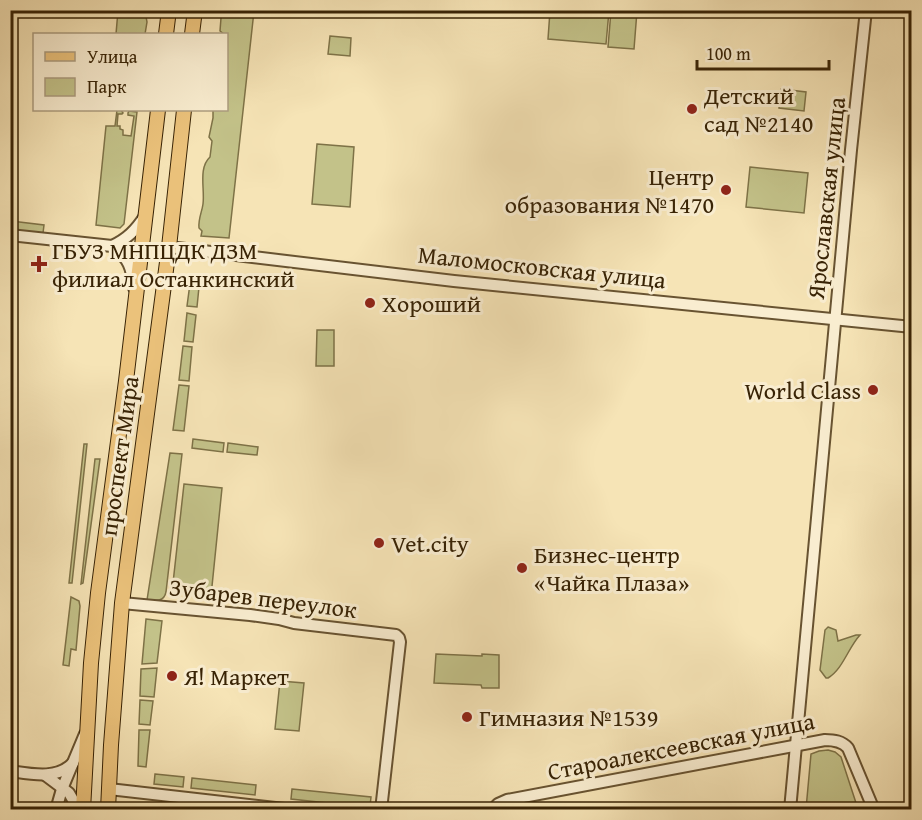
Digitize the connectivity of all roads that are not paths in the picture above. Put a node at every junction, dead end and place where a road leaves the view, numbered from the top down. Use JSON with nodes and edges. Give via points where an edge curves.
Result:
{"nodes":[{"id":1,"x":169,"y":10,"type":"edge"},
{"id":2,"x":195,"y":10,"type":"edge"},
{"id":3,"x":866,"y":10,"type":"edge"},
{"id":4,"x":166,"y":33,"type":"edge"},
{"id":5,"x":192,"y":33,"type":"edge"},
{"id":6,"x":158,"y":111,"type":"edge"},
{"id":7,"x":184,"y":111,"type":"edge"},
{"id":8,"x":146,"y":215,"type":"junction"},
{"id":9,"x":10,"y":235,"type":"edge"},
{"id":10,"x":112,"y":246,"type":"junction"},
{"id":11,"x":169,"y":246,"type":"junction"},
{"id":12,"x":135,"y":300,"type":"junction"},
{"id":13,"x":836,"y":318,"type":"junction"},
{"id":14,"x":912,"y":327,"type":"edge"},
{"id":15,"x":122,"y":603,"type":"junction"},
{"id":16,"x":87,"y":728,"type":"junction"},
{"id":17,"x":796,"y":745,"type":"junction"},
{"id":18,"x":73,"y":763,"type":"junction"},
{"id":19,"x":10,"y":771,"type":"edge"},
{"id":20,"x":45,"y":775,"type":"junction"},
{"id":21,"x":62,"y":789,"type":"junction"},
{"id":22,"x":109,"y":789,"type":"junction"},
{"id":23,"x":872,"y":808,"type":"edge"},
{"id":24,"x":56,"y":810,"type":"edge"},
{"id":25,"x":81,"y":810,"type":"edge"},
{"id":26,"x":108,"y":810,"type":"edge"},
{"id":27,"x":293,"y":810,"type":"edge"},
{"id":28,"x":381,"y":810,"type":"edge"},
{"id":29,"x":492,"y":810,"type":"edge"},
{"id":30,"x":790,"y":810,"type":"edge"}],
"edges":[{"from":1,"to":4,"type":"main road"},
{"from":2,"to":5,"type":"main road"},
{"from":3,"to":13,"type":"street","name":"Ярославская улица"},
{"from":6,"to":8,"type":"main road","name":"проспект Мира"},
{"from":7,"to":11,"type":"main road","name":"проспект Мира"},
{"from":8,"to":10,"type":"street","via":[[131,234]]},
{"from":8,"to":12,"type":"main road","name":"проспект Мира"},
{"from":9,"to":10,"type":"street"},
{"from":10,"to":12,"type":"street","via":[[129,263]]},
{"from":11,"to":13,"type":"street","name":"Маломосковская улица","via":[[454,281]]},
{"from":11,"to":15,"type":"main road","name":"проспект Мира"},
{"from":12,"to":16,"type":"main road","name":"проспект Мира","via":[[98,593]]},
{"from":13,"to":14,"type":"street","name":"Маломосковская улица"},
{"from":13,"to":17,"type":"street","name":"Ярославская улица"},
{"from":15,"to":22,"type":"main road","name":"проспект Мира"},
{"from":15,"to":28,"type":"street","name":"Зубарев переулок","via":[[396,635],[400,642]]},
{"from":16,"to":18,"type":"street"},
{"from":16,"to":25,"type":"main road","name":"проспект Мира"},
{"from":17,"to":23,"type":"street","name":"Староалексеевская улица","via":[[825,740],[845,745]]},
{"from":17,"to":29,"type":"street","name":"Староалексеевская улица","via":[[507,801]]},
{"from":17,"to":30,"type":"street","name":"Ярославская улица"},
{"from":18,"to":20,"type":"street","via":[[58,773]]},
{"from":18,"to":21,"type":"street"},
{"from":19,"to":20,"type":"street"},
{"from":20,"to":21,"type":"street"},
{"from":21,"to":24,"type":"street"},
{"from":21,"to":25,"type":"street"},
{"from":22,"to":26,"type":"main road","name":"проспект Мира"},
{"from":22,"to":27,"type":"street"}]}
